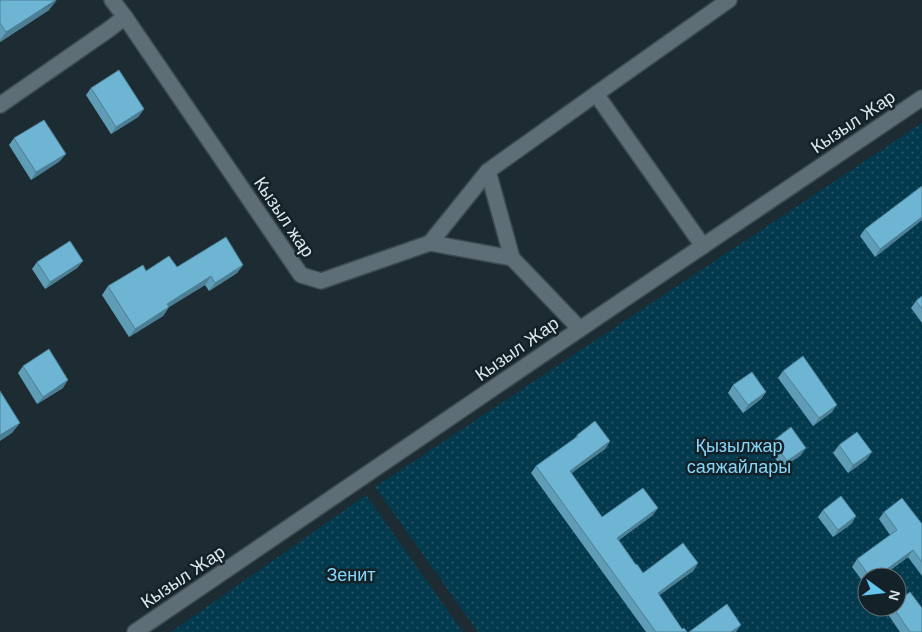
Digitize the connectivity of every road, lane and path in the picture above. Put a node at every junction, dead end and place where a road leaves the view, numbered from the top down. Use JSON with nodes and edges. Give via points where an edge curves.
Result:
{"nodes":[{"id":1,"x":112,"y":0,"type":"edge"},
{"id":2,"x":729,"y":0,"type":"edge"},
{"id":3,"x":124,"y":17,"type":"junction"},
{"id":4,"x":596,"y":94,"type":"junction"},
{"id":5,"x":922,"y":98,"type":"edge"},
{"id":6,"x":0,"y":105,"type":"edge"},
{"id":7,"x":488,"y":171,"type":"junction"},
{"id":8,"x":430,"y":243,"type":"junction"},
{"id":9,"x":703,"y":246,"type":"junction"},
{"id":10,"x":512,"y":258,"type":"junction"},
{"id":11,"x":580,"y":329,"type":"junction"},
{"id":12,"x":135,"y":632,"type":"edge"}],
"edges":[{"from":1,"to":3,"type":"street","name":"Кызыл жар"},
{"from":2,"to":4,"type":"street"},
{"from":3,"to":6,"type":"street"},
{"from":3,"to":8,"type":"street","name":"Кызыл жар","via":[[301,275],[321,281]]},
{"from":4,"to":7,"type":"street"},
{"from":4,"to":9,"type":"street"},
{"from":5,"to":9,"type":"street","name":"Кызыл Жар"},
{"from":7,"to":8,"type":"street"},
{"from":7,"to":10,"type":"street"},
{"from":8,"to":10,"type":"street","name":"Кызыл жар"},
{"from":9,"to":11,"type":"street","name":"Кызыл Жар"},
{"from":10,"to":11,"type":"street","name":"Кызыл жар"},
{"from":11,"to":12,"type":"street","name":"Кызыл Жар"}]}
